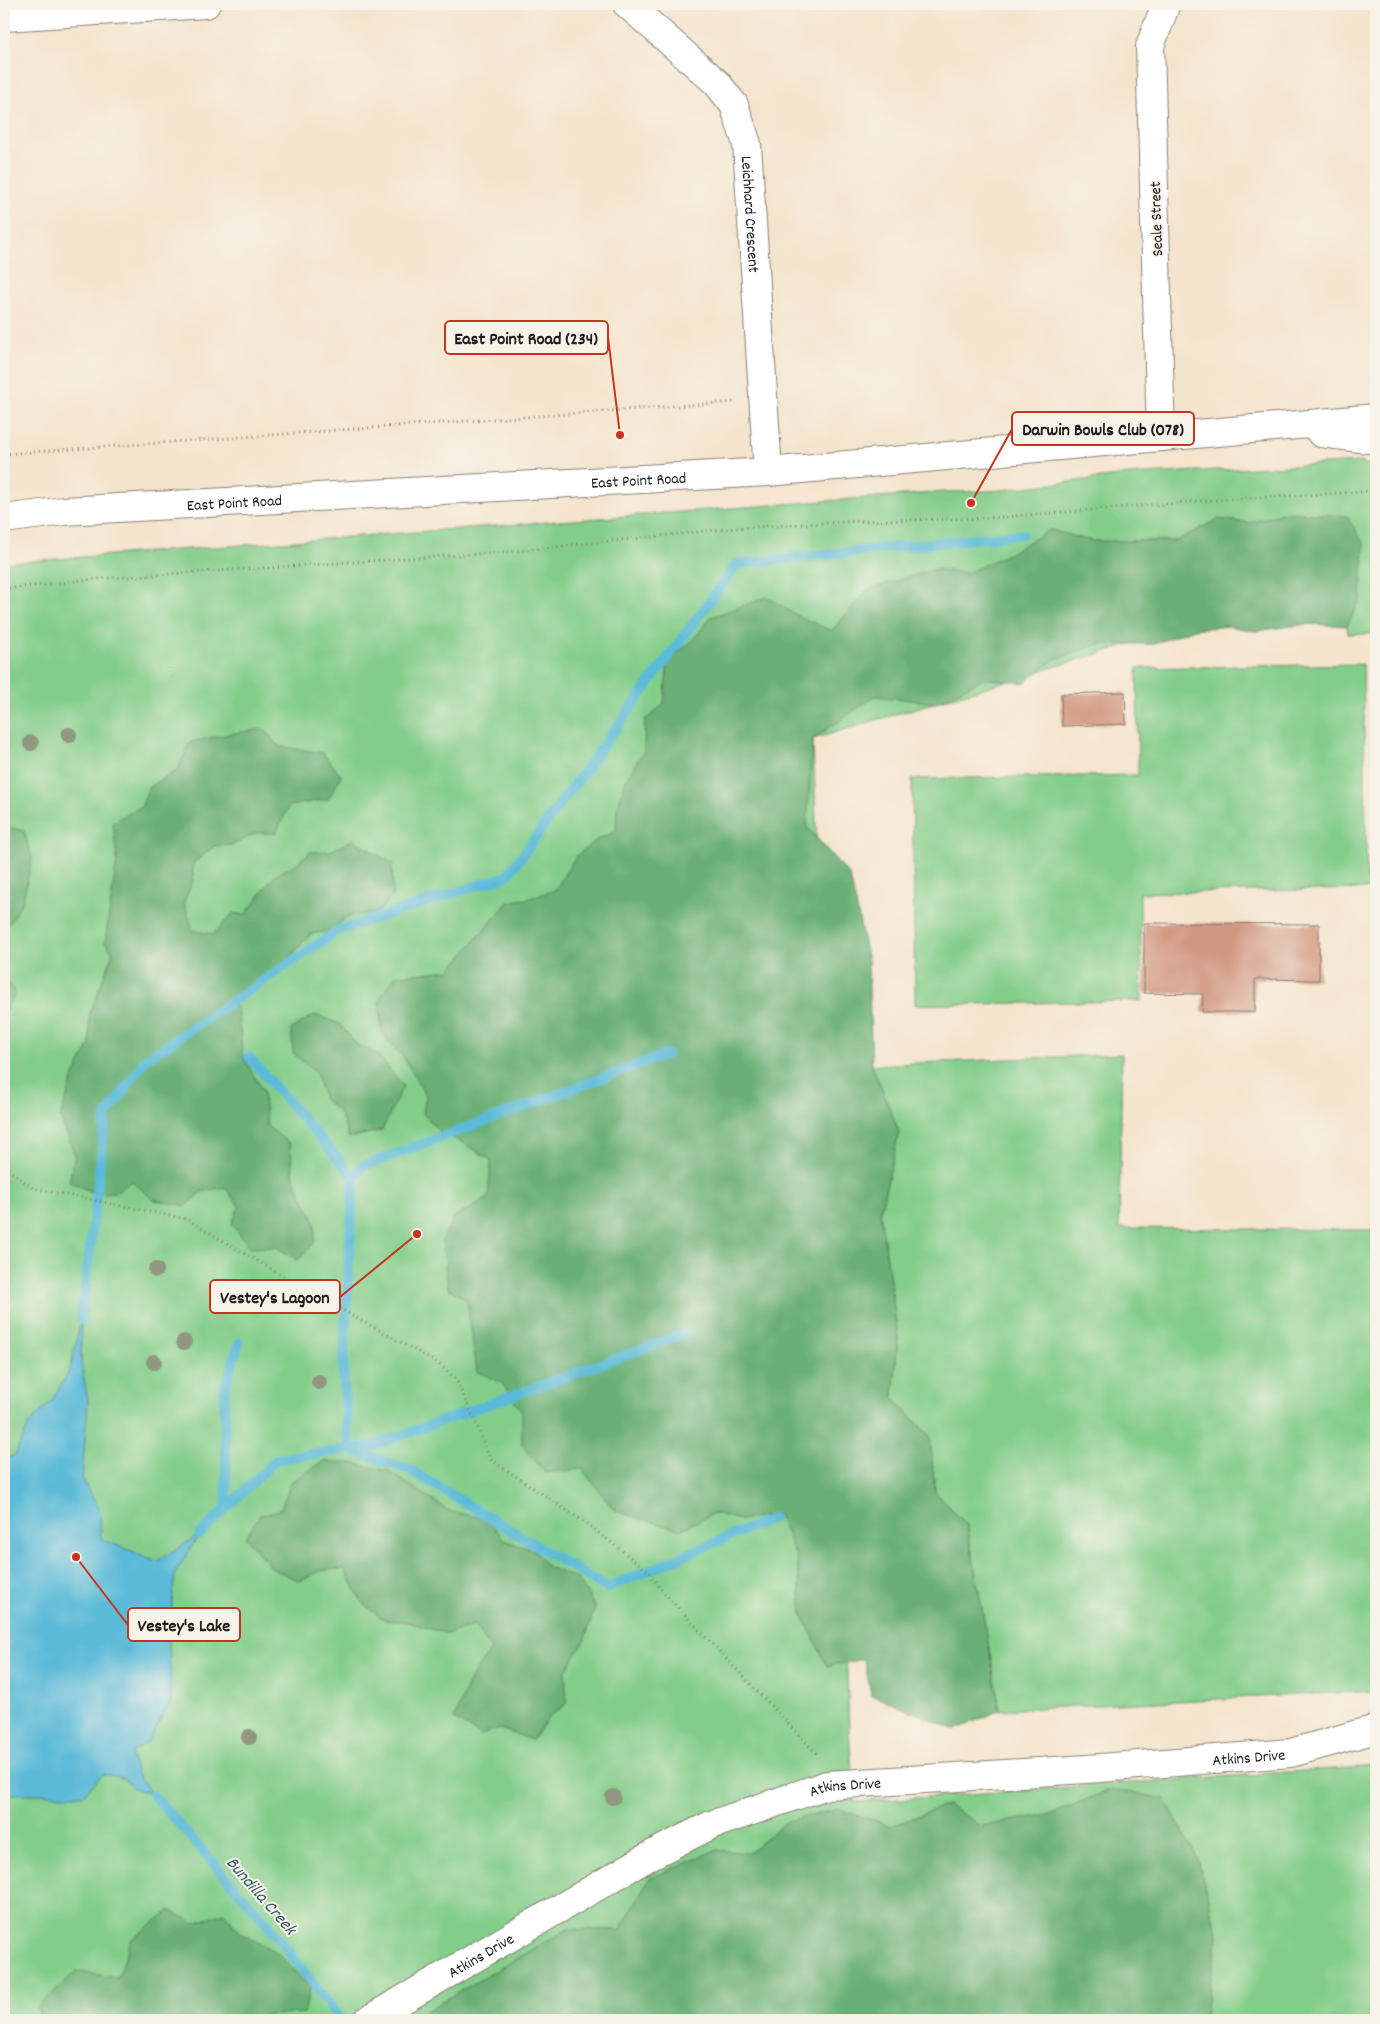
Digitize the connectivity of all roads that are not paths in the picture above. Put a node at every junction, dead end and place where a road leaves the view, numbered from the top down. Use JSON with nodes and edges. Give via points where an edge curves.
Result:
{"nodes":[{"id":1,"x":206,"y":4,"type":"edge"},
{"id":2,"x":627,"y":4,"type":"edge"},
{"id":3,"x":1166,"y":4,"type":"edge"},
{"id":4,"x":4,"y":17,"type":"edge"},
{"id":5,"x":1376,"y":418,"type":"edge"},
{"id":6,"x":1272,"y":428,"type":"junction"},
{"id":7,"x":1161,"y":438,"type":"junction"},
{"id":8,"x":1376,"y":440,"type":"edge"},
{"id":9,"x":768,"y":472,"type":"junction"},
{"id":10,"x":4,"y":518,"type":"edge"},
{"id":11,"x":1376,"y":1729,"type":"edge"},
{"id":12,"x":378,"y":2014,"type":"edge"}],
"edges":[{"from":1,"to":4,"type":"street"},
{"from":2,"to":9,"type":"street","name":"Leichhard Crescent","via":[[716,83],[734,105],[747,144]]},
{"from":3,"to":7,"type":"street","name":"Seale Street","via":[[1150,46]]},
{"from":5,"to":6,"type":"street","name":"East Point Road"},
{"from":6,"to":7,"type":"street","name":"East Point Road"},
{"from":6,"to":8,"type":"street","name":"East Point Road"},
{"from":7,"to":9,"type":"street","name":"East Point Road"},
{"from":9,"to":10,"type":"street","name":"East Point Road","via":[[64,511]]},
{"from":11,"to":12,"type":"street","name":"Atkins Drive","via":[[1291,1753],[827,1786],[711,1825],[678,1841]]}]}
